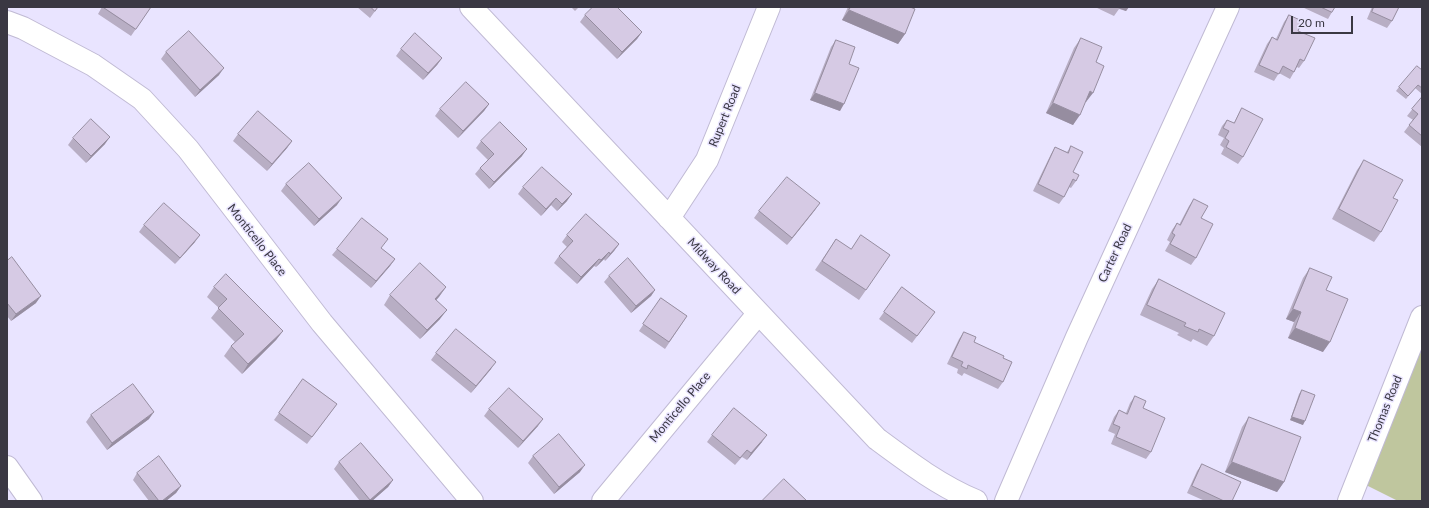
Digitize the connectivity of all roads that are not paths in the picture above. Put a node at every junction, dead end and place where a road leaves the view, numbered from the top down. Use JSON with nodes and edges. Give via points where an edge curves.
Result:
{"nodes":[{"id":1,"x":471,"y":7,"type":"edge"},
{"id":2,"x":769,"y":7,"type":"edge"},
{"id":3,"x":1228,"y":7,"type":"edge"},
{"id":4,"x":7,"y":22,"type":"edge"},
{"id":5,"x":669,"y":218,"type":"junction"},
{"id":6,"x":758,"y":314,"type":"junction"},
{"id":7,"x":1422,"y":317,"type":"edge"},
{"id":8,"x":7,"y":468,"type":"edge"},
{"id":9,"x":31,"y":501,"type":"edge"},
{"id":10,"x":472,"y":501,"type":"edge"},
{"id":11,"x":602,"y":501,"type":"edge"},
{"id":12,"x":976,"y":501,"type":"edge"},
{"id":13,"x":1006,"y":501,"type":"edge"},
{"id":14,"x":1349,"y":501,"type":"edge"}],
"edges":[{"from":1,"to":5,"type":"street","name":"Midway Road"},
{"from":2,"to":5,"type":"street","name":"Rupert Road","via":[[708,160]]},
{"from":3,"to":13,"type":"street","name":"Carter Road","via":[[1077,337]]},
{"from":4,"to":10,"type":"street","name":"Monticello Place","via":[[93,65],[142,100],[188,149],[322,323]]},
{"from":5,"to":6,"type":"street","name":"Midway Road"},
{"from":6,"to":11,"type":"street","name":"Monticello Place"},
{"from":6,"to":12,"type":"street","name":"Midway Road","via":[[877,439],[914,466]]},
{"from":7,"to":14,"type":"street","name":"Thomas Road"},
{"from":8,"to":9,"type":"street"}]}
